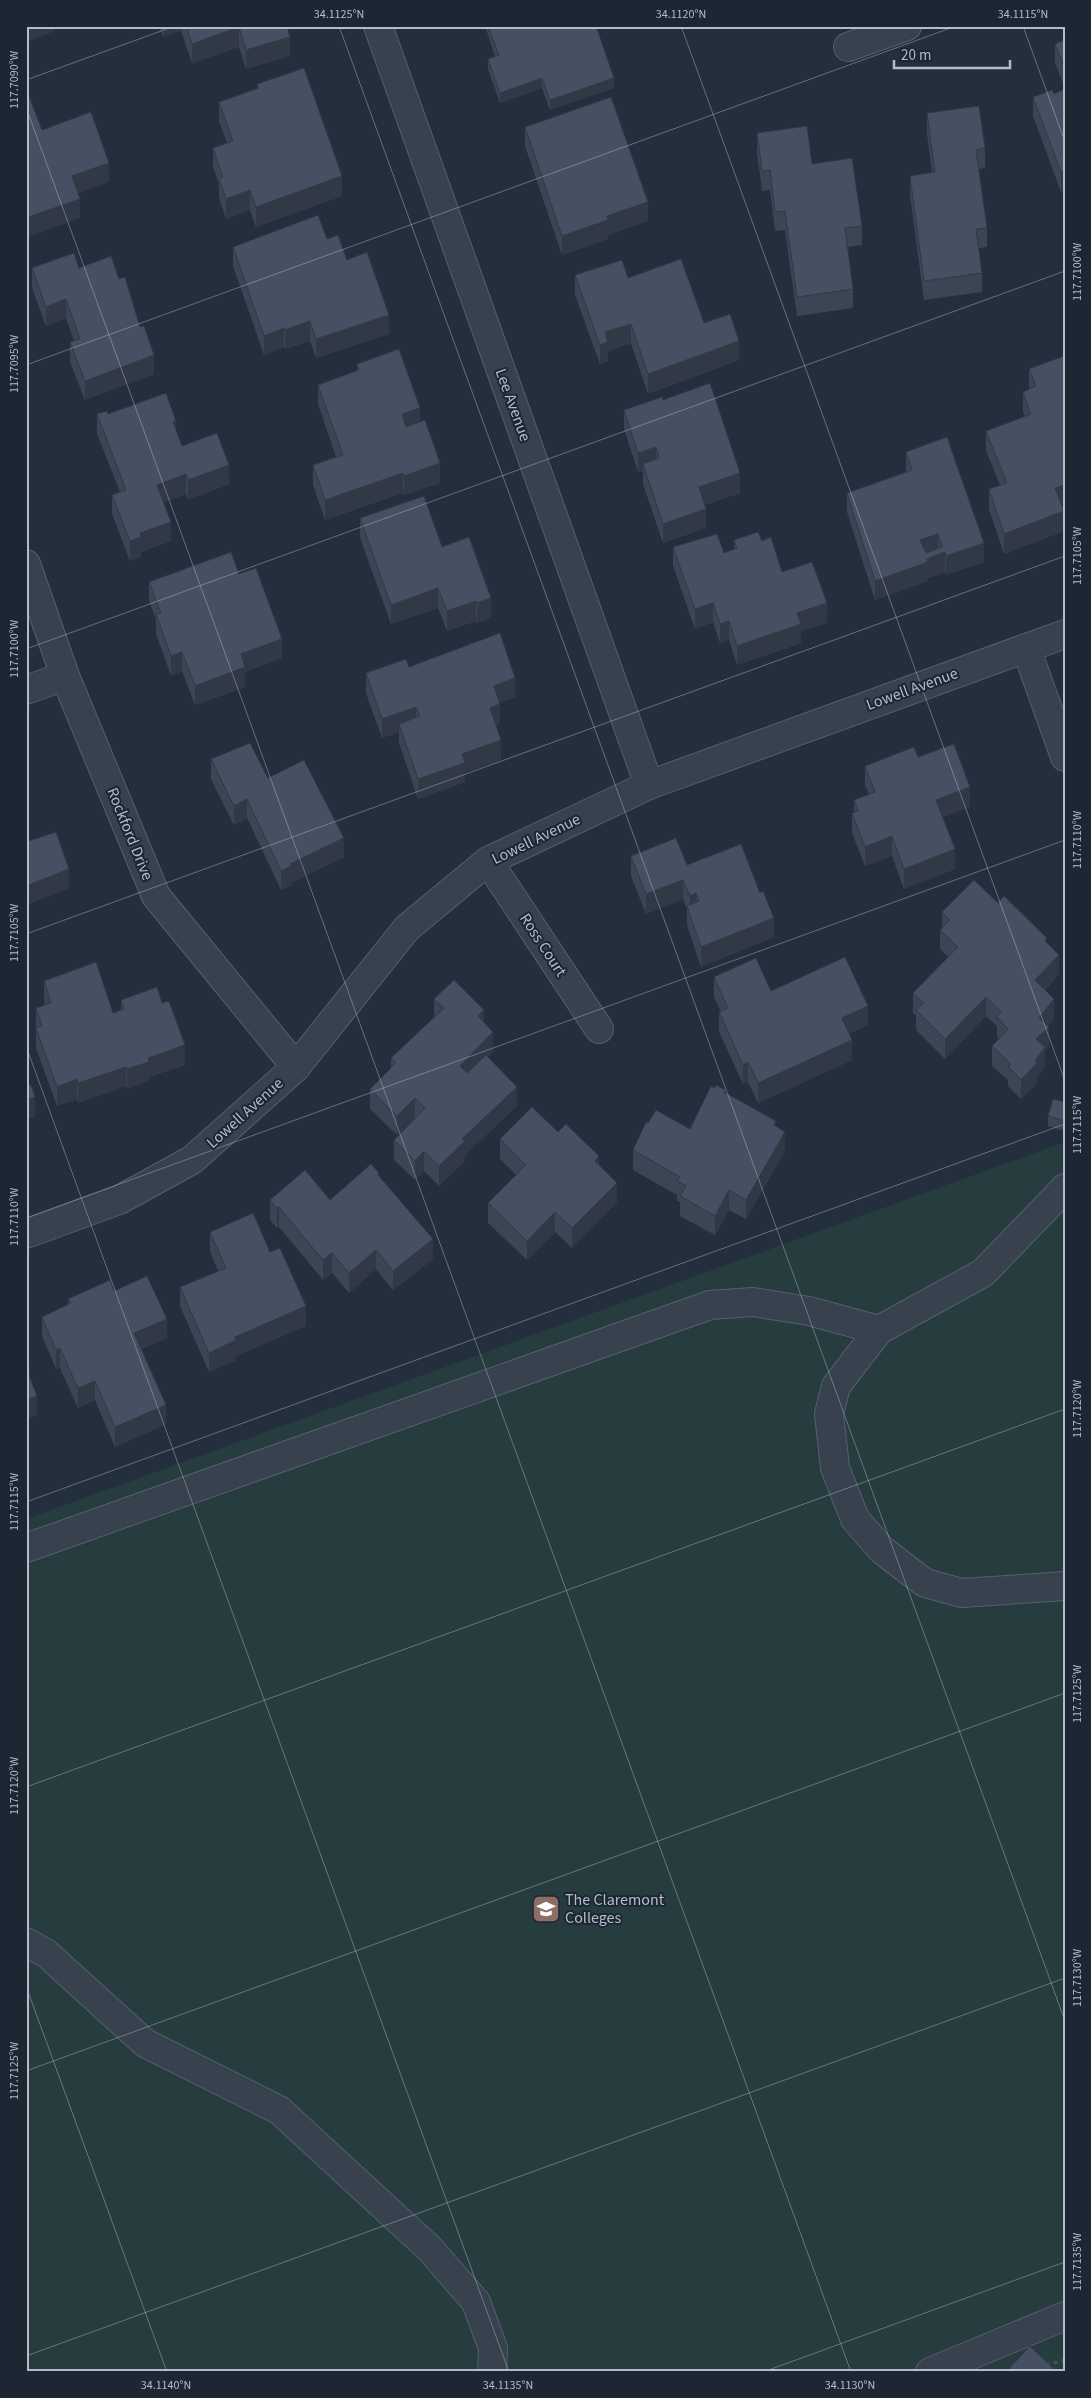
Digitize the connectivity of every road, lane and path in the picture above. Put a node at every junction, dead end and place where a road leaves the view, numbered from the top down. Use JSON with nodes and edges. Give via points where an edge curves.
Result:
{"nodes":[{"id":1,"x":378,"y":26,"type":"edge"},
{"id":2,"x":907,"y":26,"type":"edge"},
{"id":3,"x":848,"y":47,"type":"dead end"},
{"id":4,"x":26,"y":564,"type":"edge"},
{"id":5,"x":1065,"y":634,"type":"edge"},
{"id":6,"x":1026,"y":648,"type":"junction"},
{"id":7,"x":65,"y":676,"type":"junction"},
{"id":8,"x":26,"y":690,"type":"edge"},
{"id":9,"x":1065,"y":757,"type":"edge"},
{"id":10,"x":649,"y":785,"type":"junction"},
{"id":11,"x":488,"y":861,"type":"junction"},
{"id":12,"x":599,"y":1030,"type":"dead end"},
{"id":13,"x":296,"y":1068,"type":"junction"},
{"id":14,"x":1065,"y":1188,"type":"edge"},
{"id":15,"x":26,"y":1234,"type":"edge"},
{"id":16,"x":879,"y":1330,"type":"junction"},
{"id":17,"x":26,"y":1548,"type":"edge"},
{"id":18,"x":1065,"y":1586,"type":"edge"},
{"id":19,"x":26,"y":1942,"type":"edge"},
{"id":20,"x":1065,"y":2316,"type":"edge"},
{"id":21,"x":1065,"y":2360,"type":"edge"},
{"id":22,"x":1042,"y":2368,"type":"edge"},
{"id":23,"x":492,"y":2372,"type":"edge"},
{"id":24,"x":930,"y":2372,"type":"edge"}],
"edges":[{"from":1,"to":10,"type":"street","name":"Lee Avenue"},
{"from":2,"to":3,"type":"street"},
{"from":4,"to":7,"type":"street","name":"Rockford Drive"},
{"from":5,"to":6,"type":"street","name":"Lowell Avenue"},
{"from":6,"to":9,"type":"street"},
{"from":6,"to":10,"type":"street","name":"Lowell Avenue"},
{"from":7,"to":8,"type":"street"},
{"from":7,"to":13,"type":"street","name":"Rockford Drive","via":[[156,896]]},
{"from":10,"to":11,"type":"street","name":"Lowell Avenue"},
{"from":11,"to":12,"type":"street","name":"Ross Court"},
{"from":11,"to":13,"type":"street","name":"Lowell Avenue","via":[[407,928]]},
{"from":13,"to":15,"type":"street","name":"Lowell Avenue","via":[[192,1160],[118,1200]]},
{"from":14,"to":16,"type":"street","via":[[983,1273]]},
{"from":16,"to":17,"type":"street","via":[[809,1311],[753,1302],[710,1305]]},
{"from":16,"to":18,"type":"street","via":[[836,1386],[829,1414],[835,1468],[855,1518],[882,1550],[926,1584],[962,1593]]},
{"from":19,"to":23,"type":"street","via":[[47,1954],[145,2043],[278,2110],[422,2242],[476,2302],[493,2348]]},
{"from":20,"to":24,"type":"street"},
{"from":21,"to":22,"type":"path"}]}
